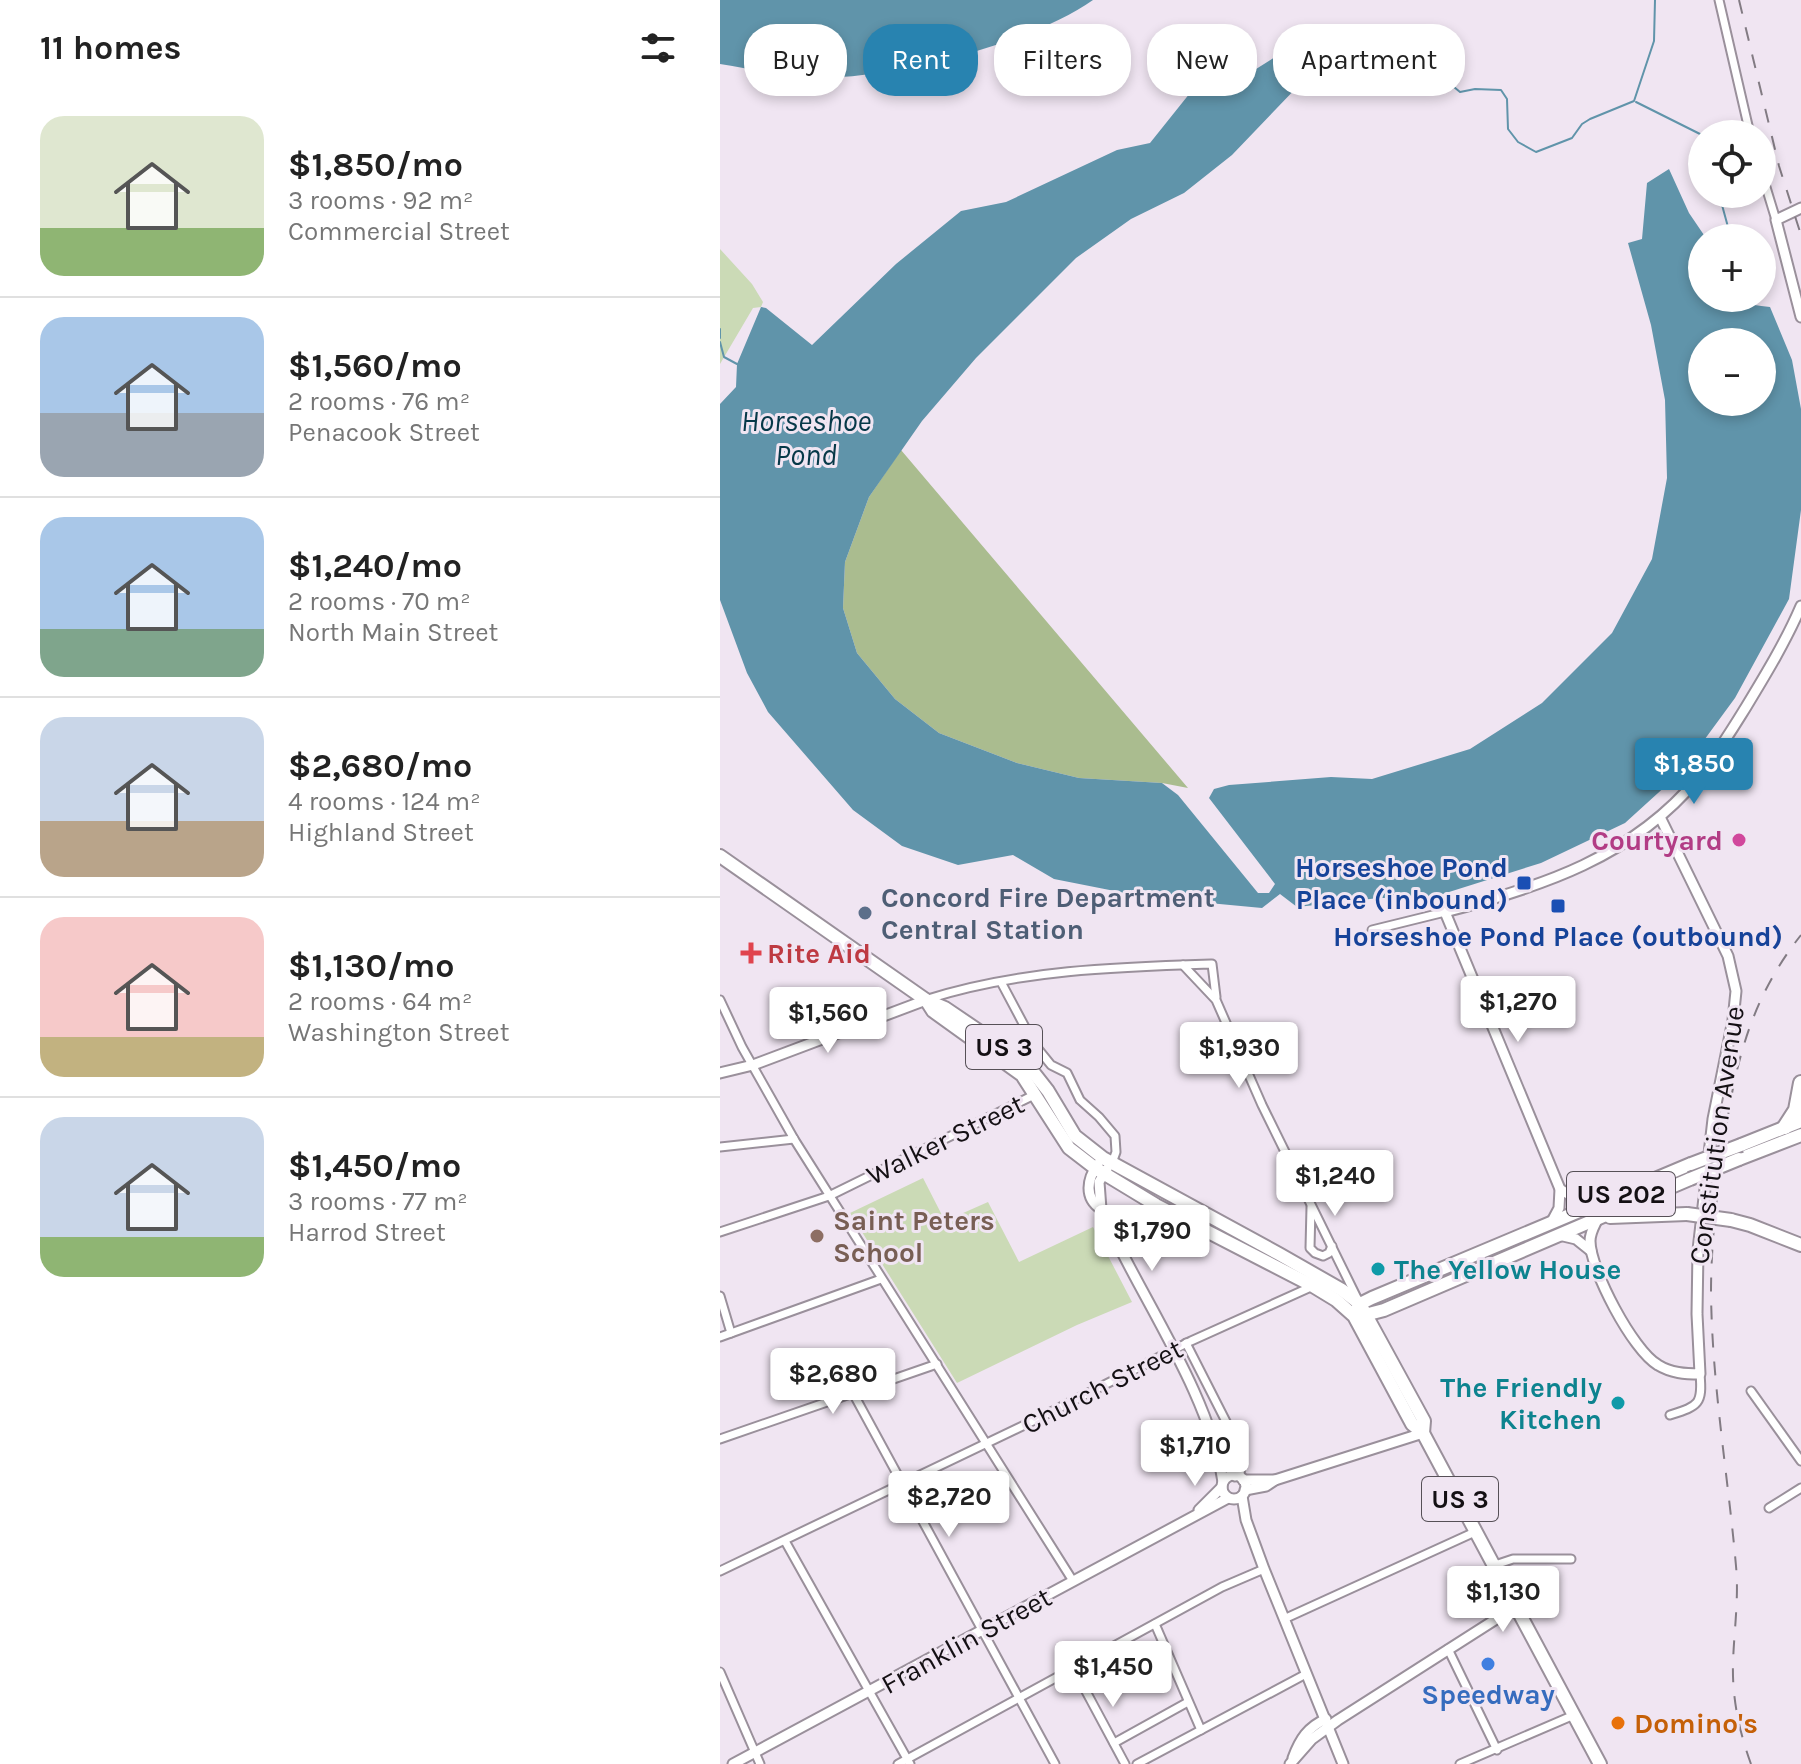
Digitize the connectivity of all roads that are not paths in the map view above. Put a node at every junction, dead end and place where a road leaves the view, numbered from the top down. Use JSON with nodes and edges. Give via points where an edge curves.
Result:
{"nodes":[{"id":1,"x":1719,"y":0,"type":"edge"},
{"id":2,"x":1747,"y":120,"type":"edge"},
{"id":3,"x":1772,"y":208,"type":"edge"},
{"id":4,"x":1801,"y":208,"type":"edge"},
{"id":5,"x":1776,"y":220,"type":"junction"},
{"id":6,"x":1801,"y":317,"type":"edge"},
{"id":7,"x":1801,"y":606,"type":"edge"},
{"id":8,"x":1660,"y":817,"type":"junction"},
{"id":9,"x":720,"y":856,"type":"edge"},
{"id":10,"x":1445,"y":912,"type":"junction"},
{"id":11,"x":1372,"y":930,"type":"dead end"},
{"id":12,"x":1183,"y":965,"type":"junction"},
{"id":13,"x":1001,"y":982,"type":"junction"},
{"id":14,"x":720,"y":1000,"type":"edge"},
{"id":15,"x":926,"y":1000,"type":"junction"},
{"id":16,"x":1216,"y":1000,"type":"junction"},
{"id":17,"x":753,"y":1065,"type":"junction"},
{"id":18,"x":720,"y":1073,"type":"edge"},
{"id":19,"x":1801,"y":1083,"type":"edge"},
{"id":20,"x":1036,"y":1094,"type":"junction"},
{"id":21,"x":1801,"y":1121,"type":"edge"},
{"id":22,"x":1785,"y":1127,"type":"junction"},
{"id":23,"x":1801,"y":1135,"type":"edge"},
{"id":24,"x":794,"y":1139,"type":"junction"},
{"id":25,"x":720,"y":1147,"type":"edge"},
{"id":26,"x":1103,"y":1166,"type":"junction"},
{"id":27,"x":1560,"y":1189,"type":"junction"},
{"id":28,"x":829,"y":1196,"type":"junction"},
{"id":29,"x":1596,"y":1204,"type":"junction"},
{"id":30,"x":1311,"y":1205,"type":"junction"},
{"id":31,"x":1598,"y":1218,"type":"junction"},
{"id":32,"x":1554,"y":1229,"type":"junction"},
{"id":33,"x":720,"y":1232,"type":"edge"},
{"id":34,"x":1801,"y":1245,"type":"edge"},
{"id":35,"x":1332,"y":1246,"type":"junction"},
{"id":36,"x":1591,"y":1251,"type":"junction"},
{"id":37,"x":1488,"y":1257,"type":"junction"},
{"id":38,"x":881,"y":1279,"type":"junction"},
{"id":39,"x":1313,"y":1286,"type":"junction"},
{"id":40,"x":720,"y":1296,"type":"edge"},
{"id":41,"x":1357,"y":1310,"type":"junction"},
{"id":42,"x":1368,"y":1316,"type":"junction"},
{"id":43,"x":731,"y":1333,"type":"junction"},
{"id":44,"x":720,"y":1337,"type":"edge"},
{"id":45,"x":1186,"y":1343,"type":"junction"},
{"id":46,"x":1173,"y":1351,"type":"junction"},
{"id":47,"x":937,"y":1364,"type":"junction"},
{"id":48,"x":1700,"y":1374,"type":"junction"},
{"id":49,"x":1751,"y":1391,"type":"dead end"},
{"id":50,"x":853,"y":1393,"type":"junction"},
{"id":51,"x":1670,"y":1415,"type":"dead end"},
{"id":52,"x":1423,"y":1433,"type":"junction"},
{"id":53,"x":720,"y":1439,"type":"edge"},
{"id":54,"x":986,"y":1444,"type":"junction"},
{"id":55,"x":1216,"y":1447,"type":"junction"},
{"id":56,"x":1801,"y":1461,"type":"edge"},
{"id":57,"x":900,"y":1484,"type":"junction"},
{"id":58,"x":1241,"y":1484,"type":"junction"},
{"id":59,"x":1223,"y":1485,"type":"junction"},
{"id":60,"x":1801,"y":1488,"type":"edge"},
{"id":61,"x":1230,"y":1498,"type":"junction"},
{"id":62,"x":1769,"y":1508,"type":"dead end"},
{"id":63,"x":1198,"y":1513,"type":"junction"},
{"id":64,"x":1246,"y":1520,"type":"junction"},
{"id":65,"x":1477,"y":1531,"type":"junction"},
{"id":66,"x":785,"y":1541,"type":"junction"},
{"id":67,"x":1571,"y":1559,"type":"dead end"},
{"id":68,"x":1495,"y":1565,"type":"junction"},
{"id":69,"x":1264,"y":1569,"type":"junction"},
{"id":70,"x":720,"y":1571,"type":"edge"},
{"id":71,"x":1073,"y":1581,"type":"junction"},
{"id":72,"x":1515,"y":1607,"type":"junction"},
{"id":73,"x":1284,"y":1619,"type":"junction"},
{"id":74,"x":1155,"y":1624,"type":"junction"},
{"id":75,"x":982,"y":1631,"type":"junction"},
{"id":76,"x":1448,"y":1649,"type":"junction"},
{"id":77,"x":1074,"y":1669,"type":"junction"},
{"id":78,"x":720,"y":1672,"type":"edge"},
{"id":79,"x":1306,"y":1674,"type":"junction"},
{"id":80,"x":871,"y":1692,"type":"junction"},
{"id":81,"x":1019,"y":1699,"type":"junction"},
{"id":82,"x":1188,"y":1702,"type":"junction"},
{"id":83,"x":1574,"y":1715,"type":"junction"},
{"id":84,"x":1328,"y":1723,"type":"junction"},
{"id":85,"x":1201,"y":1730,"type":"junction"},
{"id":86,"x":1114,"y":1743,"type":"junction"},
{"id":87,"x":1497,"y":1750,"type":"junction"},
{"id":88,"x":755,"y":1752,"type":"junction"},
{"id":89,"x":909,"y":1762,"type":"edge"},
{"id":90,"x":1291,"y":1762,"type":"edge"},
{"id":91,"x":733,"y":1764,"type":"edge"},
{"id":92,"x":760,"y":1764,"type":"edge"},
{"id":93,"x":898,"y":1764,"type":"edge"},
{"id":94,"x":1055,"y":1764,"type":"edge"},
{"id":95,"x":1125,"y":1764,"type":"edge"},
{"id":96,"x":1137,"y":1764,"type":"edge"},
{"id":97,"x":1343,"y":1764,"type":"edge"},
{"id":98,"x":1460,"y":1764,"type":"edge"},
{"id":99,"x":1600,"y":1764,"type":"edge"}],
"edges":[{"from":1,"to":2,"type":"street"},
{"from":3,"to":5,"type":"street"},
{"from":4,"to":5,"type":"street"},
{"from":5,"to":6,"type":"street"},
{"from":7,"to":8,"type":"street","via":[[1723,744]]},
{"from":8,"to":10,"type":"street","via":[[1577,870]]},
{"from":8,"to":48,"type":"street","name":"Constitution Avenue","via":[[1728,956],[1736,991],[1713,1119],[1698,1250]]},
{"from":9,"to":15,"type":"main road","number":"US 3"},
{"from":10,"to":11,"type":"street"},
{"from":10,"to":27,"type":"street"},
{"from":12,"to":13,"type":"street"},
{"from":12,"to":16,"type":"street"},
{"from":12,"to":16,"type":"street","via":[[1212,964]]},
{"from":13,"to":15,"type":"street"},
{"from":13,"to":26,"type":"street","via":[[1034,1044],[1051,1065],[1067,1073],[1080,1100],[1115,1136]]},
{"from":14,"to":17,"type":"street"},
{"from":15,"to":17,"type":"street"},
{"from":15,"to":20,"type":"main road","number":"US 3","via":[[933,1011],[1022,1075]]},
{"from":15,"to":26,"type":"main road","number":"US 3","via":[[1026,1063],[1075,1136]]},
{"from":16,"to":30,"type":"street"},
{"from":17,"to":18,"type":"street"},
{"from":17,"to":24,"type":"street"},
{"from":19,"to":22,"type":"highway","via":[[1796,1110]]},
{"from":20,"to":26,"type":"main road","number":"US 3","via":[[1069,1148]]},
{"from":20,"to":28,"type":"street","name":"Walker Street"},
{"from":21,"to":22,"type":"main road","number":"US 202"},
{"from":22,"to":29,"type":"main road","number":"US 202","bridge":true},
{"from":23,"to":31,"type":"main road","number":"US 202","bridge":true},
{"from":24,"to":25,"type":"street"},
{"from":24,"to":28,"type":"street"},
{"from":26,"to":39,"type":"main road","number":"US 3"},
{"from":26,"to":41,"type":"main road","number":"US 3","via":[[1279,1254],[1342,1290]]},
{"from":26,"to":46,"type":"street","via":[[1089,1177],[1090,1198],[1101,1209]]},
{"from":27,"to":29,"type":"street"},
{"from":27,"to":32,"type":"street"},
{"from":28,"to":33,"type":"street","name":"Walker Street"},
{"from":28,"to":38,"type":"street"},
{"from":29,"to":32,"type":"main road","number":"US 202"},
{"from":30,"to":35,"type":"street"},
{"from":30,"to":35,"type":"street","via":[[1310,1248],[1323,1256]]},
{"from":31,"to":32,"type":"main road","number":"US 202"},
{"from":31,"to":34,"type":"main road","bridge":true,"via":[[1687,1214],[1731,1220]]},
{"from":31,"to":36,"type":"street"},
{"from":32,"to":36,"type":"street"},
{"from":32,"to":37,"type":"main road","number":"US 202"},
{"from":35,"to":41,"type":"street"},
{"from":36,"to":48,"type":"street","via":[[1615,1310],[1641,1351],[1666,1369]]},
{"from":37,"to":41,"type":"main road","number":"US 202"},
{"from":37,"to":42,"type":"main road","number":"US 202"},
{"from":38,"to":43,"type":"street"},
{"from":38,"to":47,"type":"street"},
{"from":39,"to":41,"type":"main road","number":"US 3"},
{"from":39,"to":45,"type":"street","name":"Church Street"},
{"from":40,"to":43,"type":"street"},
{"from":41,"to":42,"type":"main road","number":"US 3"},
{"from":41,"to":52,"type":"main road","number":"US 3","via":[[1412,1424]]},
{"from":42,"to":52,"type":"main road","number":"US 3","via":[[1424,1421]]},
{"from":43,"to":44,"type":"street"},
{"from":45,"to":46,"type":"street","name":"Church Street"},
{"from":45,"to":58,"type":"street","via":[[1241,1451]]},
{"from":46,"to":54,"type":"street","name":"Church Street"},
{"from":46,"to":55,"type":"street"},
{"from":47,"to":50,"type":"street"},
{"from":47,"to":54,"type":"street"},
{"from":48,"to":51,"type":"street","via":[[1699,1402]]},
{"from":49,"to":56,"type":"street"},
{"from":50,"to":53,"type":"street"},
{"from":50,"to":57,"type":"street"},
{"from":52,"to":58,"type":"street","via":[[1275,1480]]},
{"from":52,"to":65,"type":"main road","number":"US 3"},
{"from":54,"to":57,"type":"street","name":"Church Street"},
{"from":54,"to":71,"type":"street"},
{"from":55,"to":58,"type":"street"},
{"from":55,"to":59,"type":"street"},
{"from":57,"to":66,"type":"street","name":"Church Street"},
{"from":57,"to":75,"type":"street"},
{"from":58,"to":59,"type":"street","via":[[1228,1477]]},
{"from":58,"to":61,"type":"street","name":"Franklin Street"},
{"from":58,"to":64,"type":"street"},
{"from":59,"to":61,"type":"street"},
{"from":59,"to":63,"type":"street","name":"Franklin Street"},
{"from":60,"to":62,"type":"street"},
{"from":61,"to":63,"type":"street","name":"Franklin Street"},
{"from":61,"to":64,"type":"street"},
{"from":63,"to":71,"type":"street","name":"Franklin Street"},
{"from":64,"to":69,"type":"street"},
{"from":65,"to":68,"type":"main road","number":"US 3"},
{"from":65,"to":73,"type":"street"},
{"from":66,"to":70,"type":"street","name":"Church Street"},
{"from":66,"to":80,"type":"street"},
{"from":67,"to":68,"type":"street","via":[[1513,1559]]},
{"from":68,"to":72,"type":"main road","number":"US 3"},
{"from":69,"to":73,"type":"street"},
{"from":69,"to":74,"type":"street"},
{"from":71,"to":75,"type":"street","name":"Franklin Street"},
{"from":72,"to":76,"type":"street"},
{"from":72,"to":83,"type":"main road","number":"US 3"},
{"from":73,"to":79,"type":"street"},
{"from":74,"to":77,"type":"street"},
{"from":74,"to":82,"type":"street"},
{"from":75,"to":80,"type":"street","name":"Franklin Street"},
{"from":75,"to":81,"type":"street"},
{"from":76,"to":84,"type":"street"},
{"from":76,"to":87,"type":"street"},
{"from":77,"to":81,"type":"street"},
{"from":77,"to":86,"type":"street"},
{"from":78,"to":88,"type":"street"},
{"from":79,"to":84,"type":"street"},
{"from":79,"to":85,"type":"street"},
{"from":80,"to":88,"type":"street","name":"Franklin Street"},
{"from":80,"to":89,"type":"street"},
{"from":81,"to":89,"type":"street"},
{"from":81,"to":94,"type":"street"},
{"from":82,"to":85,"type":"street"},
{"from":82,"to":86,"type":"street"},
{"from":83,"to":87,"type":"street"},
{"from":83,"to":99,"type":"main road","number":"US 3"},
{"from":84,"to":90,"type":"street"},
{"from":84,"to":97,"type":"street"},
{"from":85,"to":96,"type":"street"},
{"from":86,"to":95,"type":"street"},
{"from":87,"to":98,"type":"street"},
{"from":88,"to":91,"type":"street","name":"Franklin Street"},
{"from":88,"to":92,"type":"street"},
{"from":89,"to":93,"type":"street"}]}
